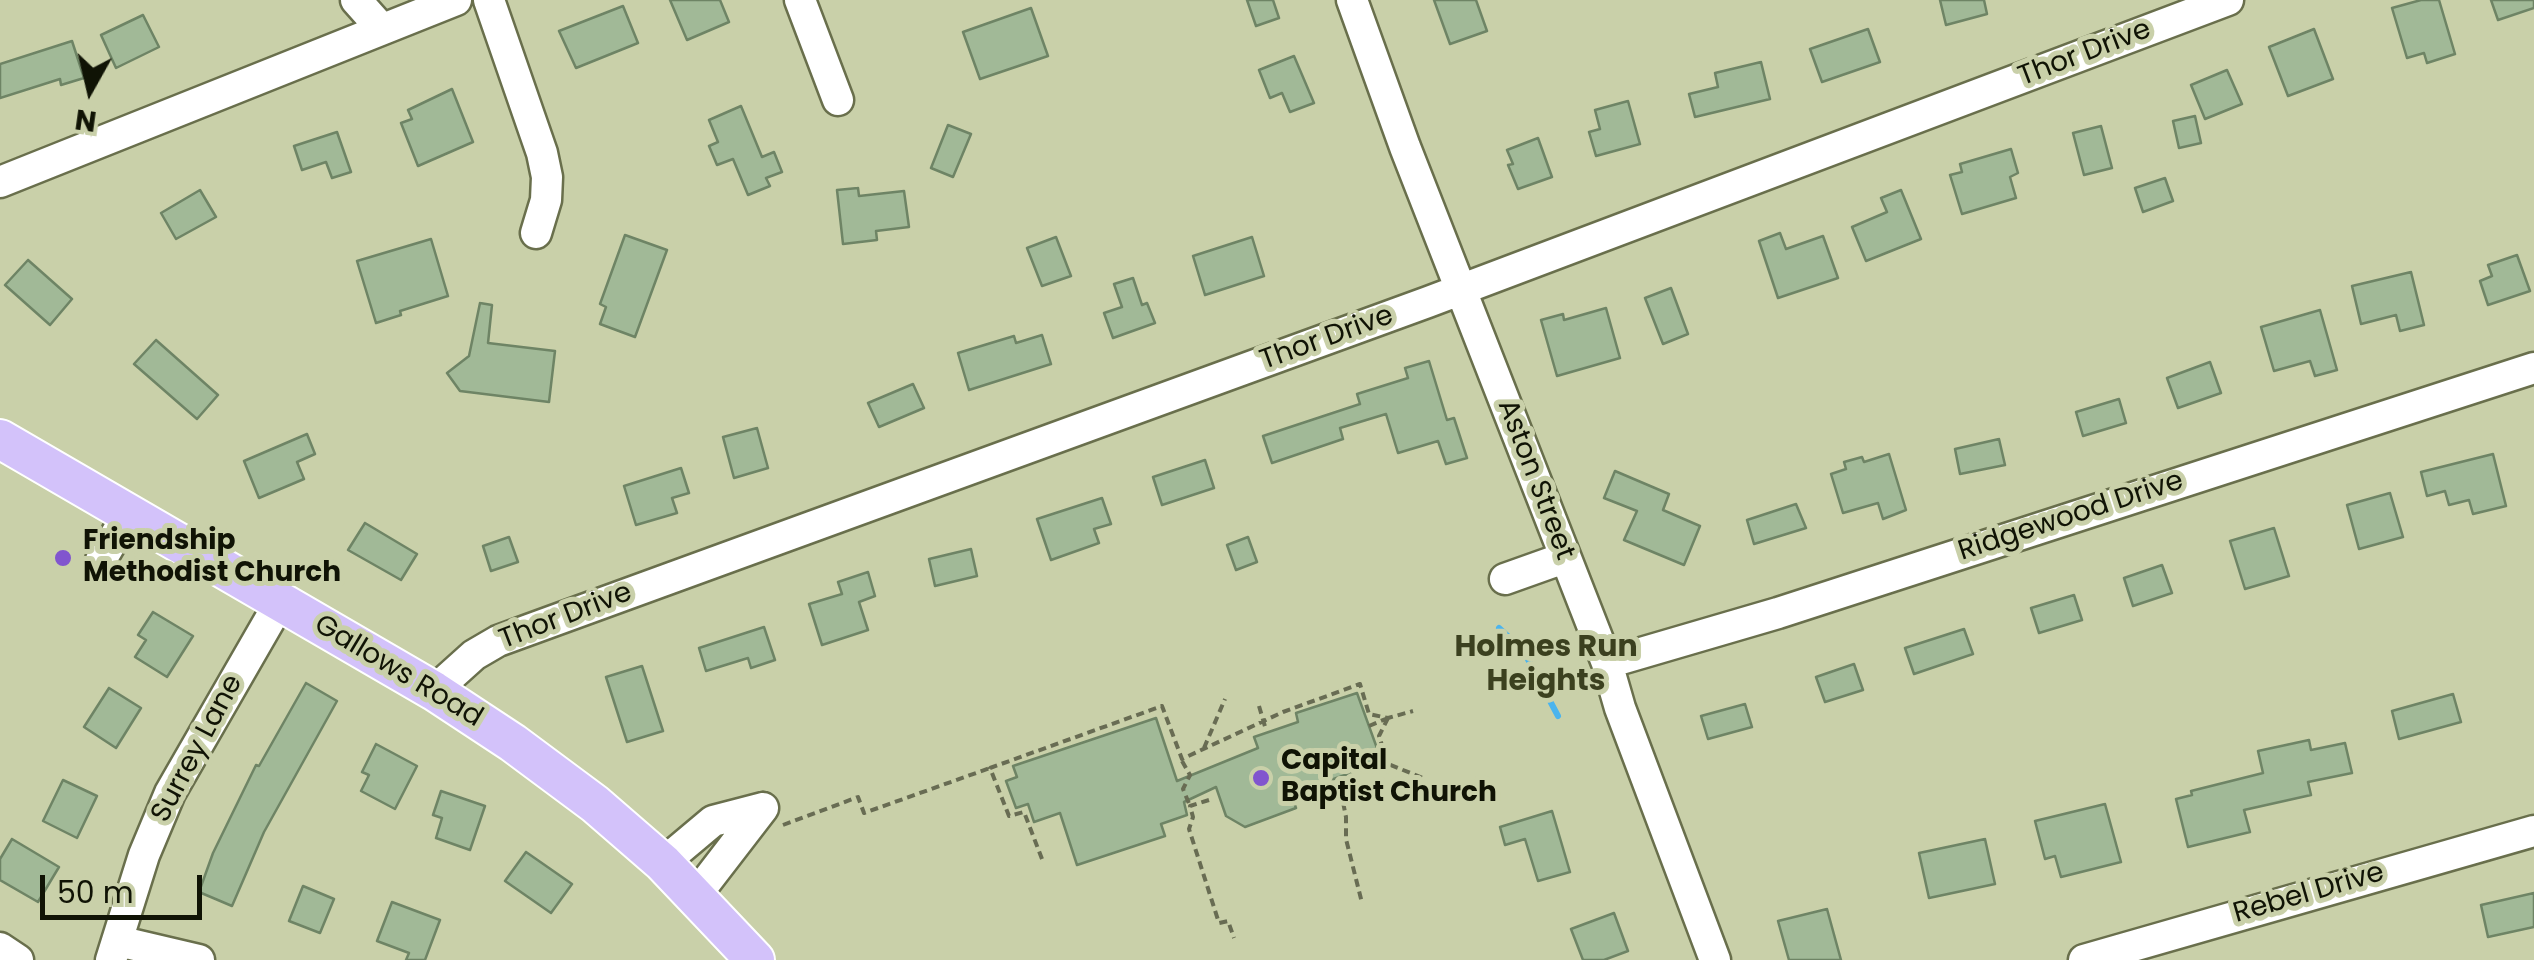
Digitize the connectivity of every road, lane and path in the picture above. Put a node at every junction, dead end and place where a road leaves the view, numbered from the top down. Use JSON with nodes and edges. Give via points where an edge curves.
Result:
{"nodes":[{"id":1,"x":356,"y":0,"type":"edge"},
{"id":2,"x":456,"y":0,"type":"edge"},
{"id":3,"x":488,"y":0,"type":"edge"},
{"id":4,"x":800,"y":0,"type":"edge"},
{"id":5,"x":1352,"y":0,"type":"edge"},
{"id":6,"x":2228,"y":0,"type":"edge"},
{"id":7,"x":382,"y":28,"type":"junction"},
{"id":8,"x":838,"y":100,"type":"dead end"},
{"id":9,"x":0,"y":182,"type":"edge"},
{"id":10,"x":536,"y":233,"type":"dead end"},
{"id":11,"x":1460,"y":289,"type":"junction"},
{"id":12,"x":2534,"y":368,"type":"edge"},
{"id":13,"x":0,"y":439,"type":"edge"},
{"id":14,"x":128,"y":514,"type":"junction"},
{"id":15,"x":1564,"y":558,"type":"junction"},
{"id":16,"x":101,"y":560,"type":"dead end"},
{"id":17,"x":1505,"y":579,"type":"dead end"},
{"id":18,"x":280,"y":602,"type":"junction"},
{"id":19,"x":1607,"y":664,"type":"junction"},
{"id":20,"x":434,"y":691,"type":"junction"},
{"id":21,"x":1226,"y":699,"type":"dead end"},
{"id":22,"x":1258,"y":706,"type":"dead end"},
{"id":23,"x":1413,"y":711,"type":"dead end"},
{"id":24,"x":1388,"y":718,"type":"junction"},
{"id":25,"x":1262,"y":721,"type":"junction"},
{"id":26,"x":1370,"y":726,"type":"dead end"},
{"id":27,"x":1266,"y":730,"type":"dead end"},
{"id":28,"x":1204,"y":748,"type":"junction"},
{"id":29,"x":1182,"y":759,"type":"junction"},
{"id":30,"x":990,"y":768,"type":"junction"},
{"id":31,"x":1338,"y":778,"type":"dead end"},
{"id":32,"x":1423,"y":778,"type":"dead end"},
{"id":33,"x":1209,"y":800,"type":"dead end"},
{"id":34,"x":1190,"y":806,"type":"junction"},
{"id":35,"x":770,"y":818,"type":"junction"},
{"id":36,"x":2534,"y":831,"type":"edge"},
{"id":37,"x":1042,"y":859,"type":"dead end"},
{"id":38,"x":663,"y":863,"type":"junction"},
{"id":39,"x":696,"y":896,"type":"junction"},
{"id":40,"x":1362,"y":903,"type":"dead end"},
{"id":41,"x":1234,"y":938,"type":"dead end"},
{"id":42,"x":0,"y":948,"type":"edge"},
{"id":43,"x":114,"y":950,"type":"edge"},
{"id":44,"x":18,"y":960,"type":"edge"},
{"id":45,"x":199,"y":960,"type":"edge"},
{"id":46,"x":755,"y":960,"type":"edge"},
{"id":47,"x":1716,"y":960,"type":"edge"},
{"id":48,"x":2084,"y":960,"type":"edge"}],
"edges":[{"from":1,"to":7,"type":"street"},
{"from":2,"to":7,"type":"street"},
{"from":3,"to":10,"type":"street","via":[[547,177]]},
{"from":4,"to":8,"type":"street"},
{"from":5,"to":11,"type":"street","name":"Aston Street"},
{"from":6,"to":11,"type":"street","name":"Thor Drive"},
{"from":7,"to":9,"type":"street"},
{"from":11,"to":15,"type":"street","name":"Aston Street"},
{"from":11,"to":20,"type":"street","name":"Thor Drive","via":[[498,641]]},
{"from":12,"to":19,"type":"street","name":"Ridgewood Drive"},
{"from":13,"to":14,"type":"main road","name":"Gallows Road"},
{"from":14,"to":16,"type":"street"},
{"from":14,"to":18,"type":"main road","name":"Gallows Road"},
{"from":15,"to":17,"type":"street"},
{"from":15,"to":19,"type":"street","name":"Aston Street"},
{"from":18,"to":20,"type":"main road","name":"Gallows Road"},
{"from":18,"to":43,"type":"street","name":"Surrey Lane","via":[[170,792]]},
{"from":19,"to":47,"type":"street","name":"Aston Street"},
{"from":20,"to":38,"type":"main road","name":"Gallows Road","via":[[582,794]]},
{"from":21,"to":28,"type":"path"},
{"from":22,"to":25,"type":"path"},
{"from":23,"to":24,"type":"path"},
{"from":24,"to":25,"type":"path","via":[[1369,714],[1360,684]]},
{"from":24,"to":26,"type":"path"},
{"from":24,"to":32,"type":"path","via":[[1379,736],[1388,764]]},
{"from":25,"to":27,"type":"path"},
{"from":25,"to":28,"type":"path"},
{"from":28,"to":29,"type":"path"},
{"from":29,"to":30,"type":"path","via":[[1162,706]]},
{"from":29,"to":34,"type":"path","via":[[1190,775],[1183,789]]},
{"from":30,"to":35,"type":"path","via":[[864,813],[858,797]]},
{"from":30,"to":37,"type":"path","via":[[1009,816],[1024,812]]},
{"from":31,"to":40,"type":"path"},
{"from":33,"to":34,"type":"path"},
{"from":34,"to":41,"type":"path","via":[[1189,829],[1219,923],[1228,920]]},
{"from":35,"to":38,"type":"street","via":[[713,821]]},
{"from":35,"to":39,"type":"street"},
{"from":36,"to":48,"type":"street","name":"Rebel Drive"},
{"from":38,"to":39,"type":"main road","name":"Gallows Road"},
{"from":39,"to":46,"type":"main road","name":"Gallows Road"},
{"from":42,"to":44,"type":"street"},
{"from":43,"to":45,"type":"street"}]}
